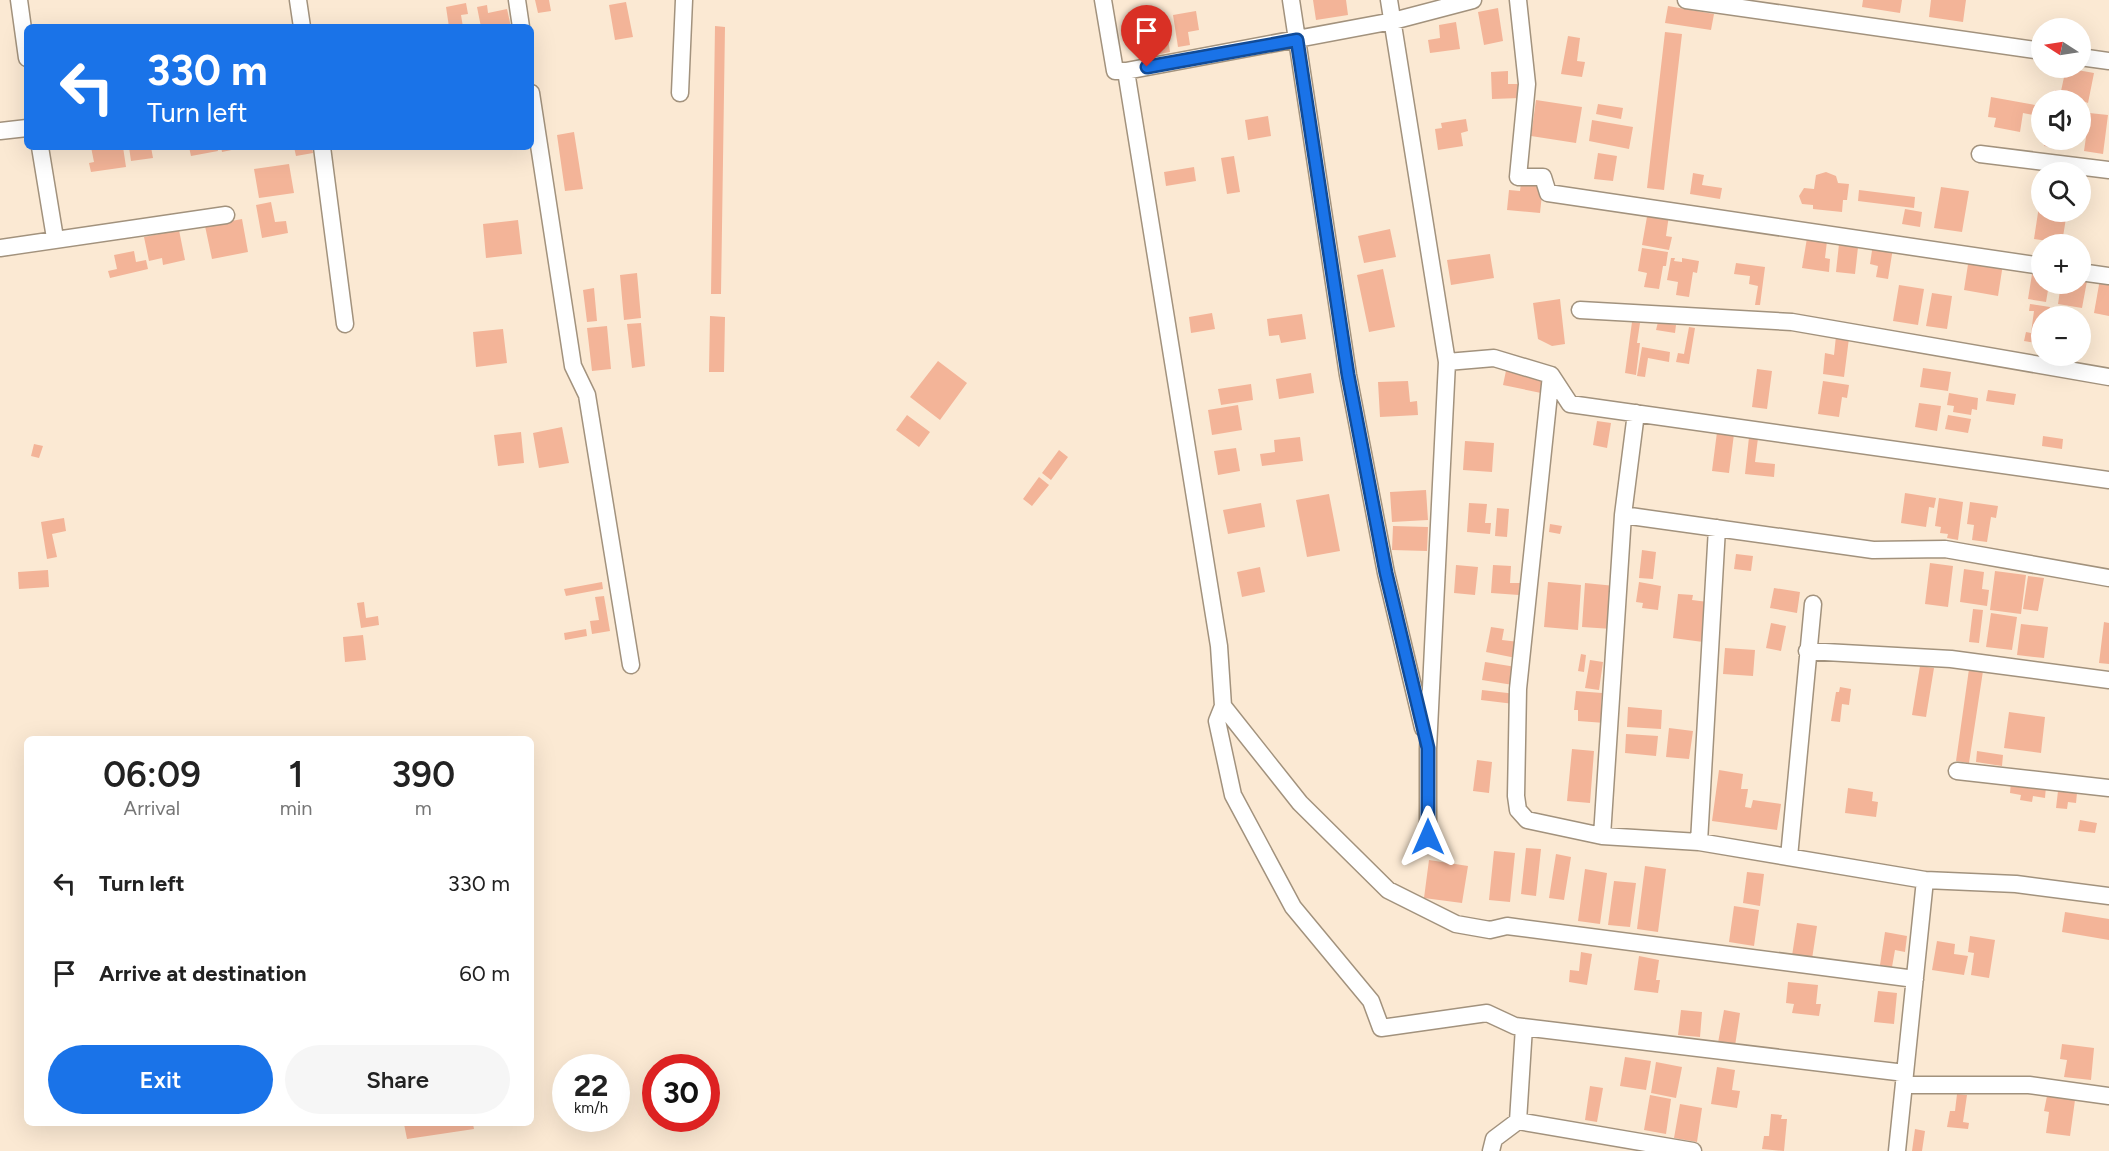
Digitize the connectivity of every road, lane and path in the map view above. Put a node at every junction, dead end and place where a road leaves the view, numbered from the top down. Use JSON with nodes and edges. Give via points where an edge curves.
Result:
{"nodes":[{"id":1,"x":19,"y":0,"type":"edge"},
{"id":2,"x":298,"y":0,"type":"edge"},
{"id":3,"x":517,"y":0,"type":"edge"},
{"id":4,"x":684,"y":0,"type":"edge"},
{"id":5,"x":1103,"y":0,"type":"edge"},
{"id":6,"x":1291,"y":0,"type":"edge"},
{"id":7,"x":1389,"y":0,"type":"edge"},
{"id":8,"x":1473,"y":0,"type":"edge"},
{"id":9,"x":1518,"y":0,"type":"edge"},
{"id":10,"x":1686,"y":0,"type":"edge"},
{"id":11,"x":1393,"y":21,"type":"junction"},
{"id":12,"x":302,"y":24,"type":"edge"},
{"id":13,"x":521,"y":24,"type":"edge"},
{"id":14,"x":24,"y":36,"type":"edge"},
{"id":15,"x":1297,"y":40,"type":"junction"},
{"id":16,"x":2031,"y":49,"type":"edge"},
{"id":17,"x":2091,"y":59,"type":"edge"},
{"id":18,"x":2109,"y":61,"type":"edge"},
{"id":19,"x":1120,"y":71,"type":"junction"},
{"id":20,"x":680,"y":93,"type":"dead end"},
{"id":21,"x":534,"y":112,"type":"edge"},
{"id":22,"x":24,"y":128,"type":"edge"},
{"id":23,"x":0,"y":131,"type":"edge"},
{"id":24,"x":40,"y":150,"type":"edge"},
{"id":25,"x":322,"y":150,"type":"edge"},
{"id":26,"x":1980,"y":154,"type":"dead end"},
{"id":27,"x":2109,"y":170,"type":"edge"},
{"id":28,"x":226,"y":215,"type":"dead end"},
{"id":29,"x":55,"y":238,"type":"junction"},
{"id":30,"x":0,"y":248,"type":"edge"},
{"id":31,"x":2031,"y":264,"type":"edge"},
{"id":32,"x":2091,"y":274,"type":"edge"},
{"id":33,"x":2109,"y":276,"type":"edge"},
{"id":34,"x":1580,"y":310,"type":"dead end"},
{"id":35,"x":345,"y":324,"type":"dead end"},
{"id":36,"x":1447,"y":362,"type":"junction"},
{"id":37,"x":1551,"y":375,"type":"junction"},
{"id":38,"x":2109,"y":377,"type":"edge"},
{"id":39,"x":1636,"y":413,"type":"junction"},
{"id":40,"x":2109,"y":480,"type":"edge"},
{"id":41,"x":1623,"y":515,"type":"junction"},
{"id":42,"x":1717,"y":528,"type":"junction"},
{"id":43,"x":2109,"y":578,"type":"edge"},
{"id":44,"x":1813,"y":604,"type":"dead end"},
{"id":45,"x":1807,"y":651,"type":"junction"},
{"id":46,"x":631,"y":665,"type":"dead end"},
{"id":47,"x":2109,"y":680,"type":"edge"},
{"id":48,"x":1223,"y":706,"type":"junction"},
{"id":49,"x":1428,"y":748,"type":"junction"},
{"id":50,"x":1957,"y":771,"type":"dead end"},
{"id":51,"x":2109,"y":788,"type":"edge"},
{"id":52,"x":1602,"y":836,"type":"junction"},
{"id":53,"x":1428,"y":837,"type":"dead end"},
{"id":54,"x":1699,"y":843,"type":"junction"},
{"id":55,"x":1789,"y":857,"type":"junction"},
{"id":56,"x":1925,"y":880,"type":"junction"},
{"id":57,"x":2109,"y":896,"type":"edge"},
{"id":58,"x":1915,"y":979,"type":"junction"},
{"id":59,"x":1524,"y":1027,"type":"junction"},
{"id":60,"x":1905,"y":1079,"type":"junction"},
{"id":61,"x":2109,"y":1096,"type":"edge"},
{"id":62,"x":1518,"y":1121,"type":"junction"},
{"id":63,"x":1491,"y":1151,"type":"edge"},
{"id":64,"x":1693,"y":1151,"type":"edge"},
{"id":65,"x":1897,"y":1151,"type":"edge"}],
"edges":[{"from":1,"to":14,"type":"street"},
{"from":2,"to":12,"type":"street"},
{"from":3,"to":13,"type":"street"},
{"from":4,"to":20,"type":"street"},
{"from":5,"to":19,"type":"street"},
{"from":6,"to":15,"type":"street"},
{"from":7,"to":11,"type":"street"},
{"from":8,"to":11,"type":"street"},
{"from":9,"to":31,"type":"street","via":[[1527,84],[1518,177],[1543,177],[1548,193]]},
{"from":10,"to":16,"type":"street"},
{"from":11,"to":15,"type":"street"},
{"from":11,"to":36,"type":"street"},
{"from":15,"to":19,"type":"street"},
{"from":15,"to":49,"type":"street","via":[[1348,375],[1386,573]]},
{"from":17,"to":18,"type":"street"},
{"from":19,"to":48,"type":"street","via":[[1219,646]]},
{"from":21,"to":46,"type":"street","via":[[573,366],[587,395]]},
{"from":22,"to":23,"type":"street"},
{"from":24,"to":29,"type":"street"},
{"from":25,"to":35,"type":"street"},
{"from":26,"to":27,"type":"street"},
{"from":28,"to":29,"type":"street"},
{"from":29,"to":30,"type":"street"},
{"from":32,"to":33,"type":"street"},
{"from":34,"to":38,"type":"street","via":[[1792,322]]},
{"from":36,"to":37,"type":"street","via":[[1494,358]]},
{"from":36,"to":49,"type":"street"},
{"from":37,"to":39,"type":"street","via":[[1570,404]]},
{"from":37,"to":52,"type":"street","via":[[1518,689],[1515,796],[1518,810],[1527,820]]},
{"from":39,"to":40,"type":"street"},
{"from":39,"to":41,"type":"street"},
{"from":41,"to":42,"type":"street"},
{"from":41,"to":52,"type":"street"},
{"from":42,"to":43,"type":"street","via":[[1873,550],[1945,549]]},
{"from":42,"to":54,"type":"street"},
{"from":44,"to":45,"type":"street"},
{"from":45,"to":47,"type":"street","via":[[1951,659]]},
{"from":45,"to":55,"type":"street"},
{"from":48,"to":58,"type":"street","via":[[1300,803],[1388,890],[1456,924],[1490,930],[1507,926]]},
{"from":48,"to":59,"type":"street","via":[[1217,721],[1233,795],[1293,907],[1371,1001],[1381,1028],[1487,1013]]},
{"from":49,"to":53,"type":"street"},
{"from":50,"to":51,"type":"street"},
{"from":52,"to":54,"type":"street"},
{"from":54,"to":55,"type":"street"},
{"from":55,"to":56,"type":"street"},
{"from":56,"to":57,"type":"street","via":[[2016,884]]},
{"from":56,"to":58,"type":"street"},
{"from":58,"to":60,"type":"street"},
{"from":59,"to":60,"type":"street"},
{"from":59,"to":62,"type":"street"},
{"from":60,"to":61,"type":"street","via":[[2028,1086]]},
{"from":60,"to":65,"type":"street"},
{"from":62,"to":63,"type":"street","via":[[1494,1139]]},
{"from":62,"to":64,"type":"street"}]}
